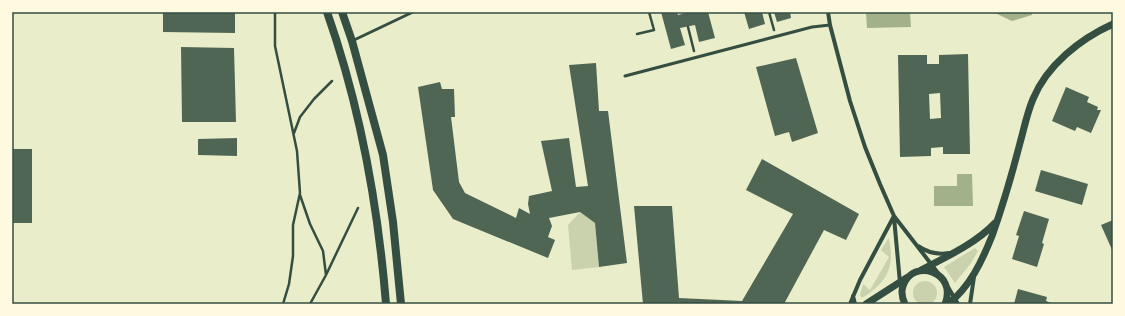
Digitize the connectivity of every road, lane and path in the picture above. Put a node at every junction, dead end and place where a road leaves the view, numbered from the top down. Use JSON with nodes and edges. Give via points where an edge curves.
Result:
{"nodes":[{"id":1,"x":275,"y":12,"type":"edge"},
{"id":2,"x":327,"y":12,"type":"edge"},
{"id":3,"x":342,"y":12,"type":"edge"},
{"id":4,"x":413,"y":12,"type":"edge"},
{"id":5,"x":649,"y":12,"type":"edge"},
{"id":6,"x":768,"y":12,"type":"edge"},
{"id":7,"x":828,"y":12,"type":"edge"},
{"id":8,"x":1113,"y":24,"type":"edge"},
{"id":9,"x":830,"y":25,"type":"junction"},
{"id":10,"x":688,"y":27,"type":"dead end"},
{"id":11,"x":637,"y":34,"type":"dead end"},
{"id":12,"x":775,"y":36,"type":"junction"},
{"id":13,"x":352,"y":41,"type":"junction"},
{"id":14,"x":695,"y":57,"type":"junction"},
{"id":15,"x":625,"y":76,"type":"dead end"},
{"id":16,"x":332,"y":81,"type":"dead end"},
{"id":17,"x":294,"y":134,"type":"junction"},
{"id":18,"x":300,"y":193,"type":"junction"},
{"id":19,"x":358,"y":208,"type":"dead end"},
{"id":20,"x":894,"y":216,"type":"junction"},
{"id":21,"x":997,"y":220,"type":"junction"},
{"id":22,"x":914,"y":244,"type":"junction"},
{"id":23,"x":953,"y":253,"type":"junction"},
{"id":24,"x":931,"y":265,"type":"junction"},
{"id":25,"x":920,"y":270,"type":"junction"},
{"id":26,"x":974,"y":273,"type":"junction"},
{"id":27,"x":326,"y":275,"type":"junction"},
{"id":28,"x":908,"y":277,"type":"junction"},
{"id":29,"x":943,"y":279,"type":"junction"},
{"id":30,"x":900,"y":282,"type":"junction"},
{"id":31,"x":853,"y":295,"type":"junction"},
{"id":32,"x":902,"y":296,"type":"junction"},
{"id":33,"x":957,"y":301,"type":"edge"},
{"id":34,"x":283,"y":304,"type":"edge"},
{"id":35,"x":310,"y":304,"type":"edge"},
{"id":36,"x":386,"y":304,"type":"edge"},
{"id":37,"x":401,"y":304,"type":"edge"},
{"id":38,"x":850,"y":304,"type":"edge"},
{"id":39,"x":855,"y":304,"type":"edge"},
{"id":40,"x":866,"y":304,"type":"edge"},
{"id":41,"x":905,"y":304,"type":"edge"},
{"id":42,"x":947,"y":304,"type":"edge"},
{"id":43,"x":970,"y":304,"type":"edge"}],
"edges":[{"from":1,"to":17,"type":"path","via":[[275,46]]},
{"from":2,"to":36,"type":"main road","via":[[355,104],[370,172]]},
{"from":3,"to":13,"type":"main road"},
{"from":4,"to":13,"type":"lane"},
{"from":5,"to":11,"type":"path","via":[[654,30]]},
{"from":6,"to":12,"type":"path"},
{"from":7,"to":9,"type":"street"},
{"from":8,"to":21,"type":"street","via":[[1086,39],[1064,56],[1033,99]]},
{"from":9,"to":12,"type":"lane"},
{"from":9,"to":20,"type":"street","via":[[865,147]]},
{"from":10,"to":14,"type":"path"},
{"from":12,"to":14,"type":"lane"},
{"from":13,"to":37,"type":"main road","via":[[383,155]]},
{"from":14,"to":15,"type":"lane"},
{"from":16,"to":17,"type":"path","via":[[300,117]]},
{"from":17,"to":18,"type":"path"},
{"from":18,"to":27,"type":"path","via":[[310,224],[323,251]]},
{"from":18,"to":34,"type":"path","via":[[293,225],[293,256],[289,284]]},
{"from":19,"to":27,"type":"path"},
{"from":20,"to":22,"type":"street"},
{"from":20,"to":30,"type":"street"},
{"from":20,"to":31,"type":"street"},
{"from":21,"to":23,"type":"street","via":[[981,235]]},
{"from":21,"to":26,"type":"street","via":[[985,253]]},
{"from":22,"to":23,"type":"street","via":[[936,254]]},
{"from":22,"to":24,"type":"street"},
{"from":23,"to":24,"type":"street"},
{"from":24,"to":25,"type":"street"},
{"from":24,"to":29,"type":"street"},
{"from":25,"to":28,"type":"street"},
{"from":25,"to":29,"type":"street","via":[[935,272]]},
{"from":26,"to":33,"type":"street"},
{"from":26,"to":43,"type":"street"},
{"from":27,"to":35,"type":"path"},
{"from":28,"to":30,"type":"street"},
{"from":28,"to":32,"type":"street","via":[[902,289]]},
{"from":29,"to":33,"type":"street"},
{"from":29,"to":42,"type":"street","via":[[948,289]]},
{"from":30,"to":32,"type":"street"},
{"from":30,"to":40,"type":"street"},
{"from":31,"to":38,"type":"street"},
{"from":31,"to":39,"type":"street"},
{"from":32,"to":41,"type":"street"},
{"from":33,"to":42,"type":"street"}]}
